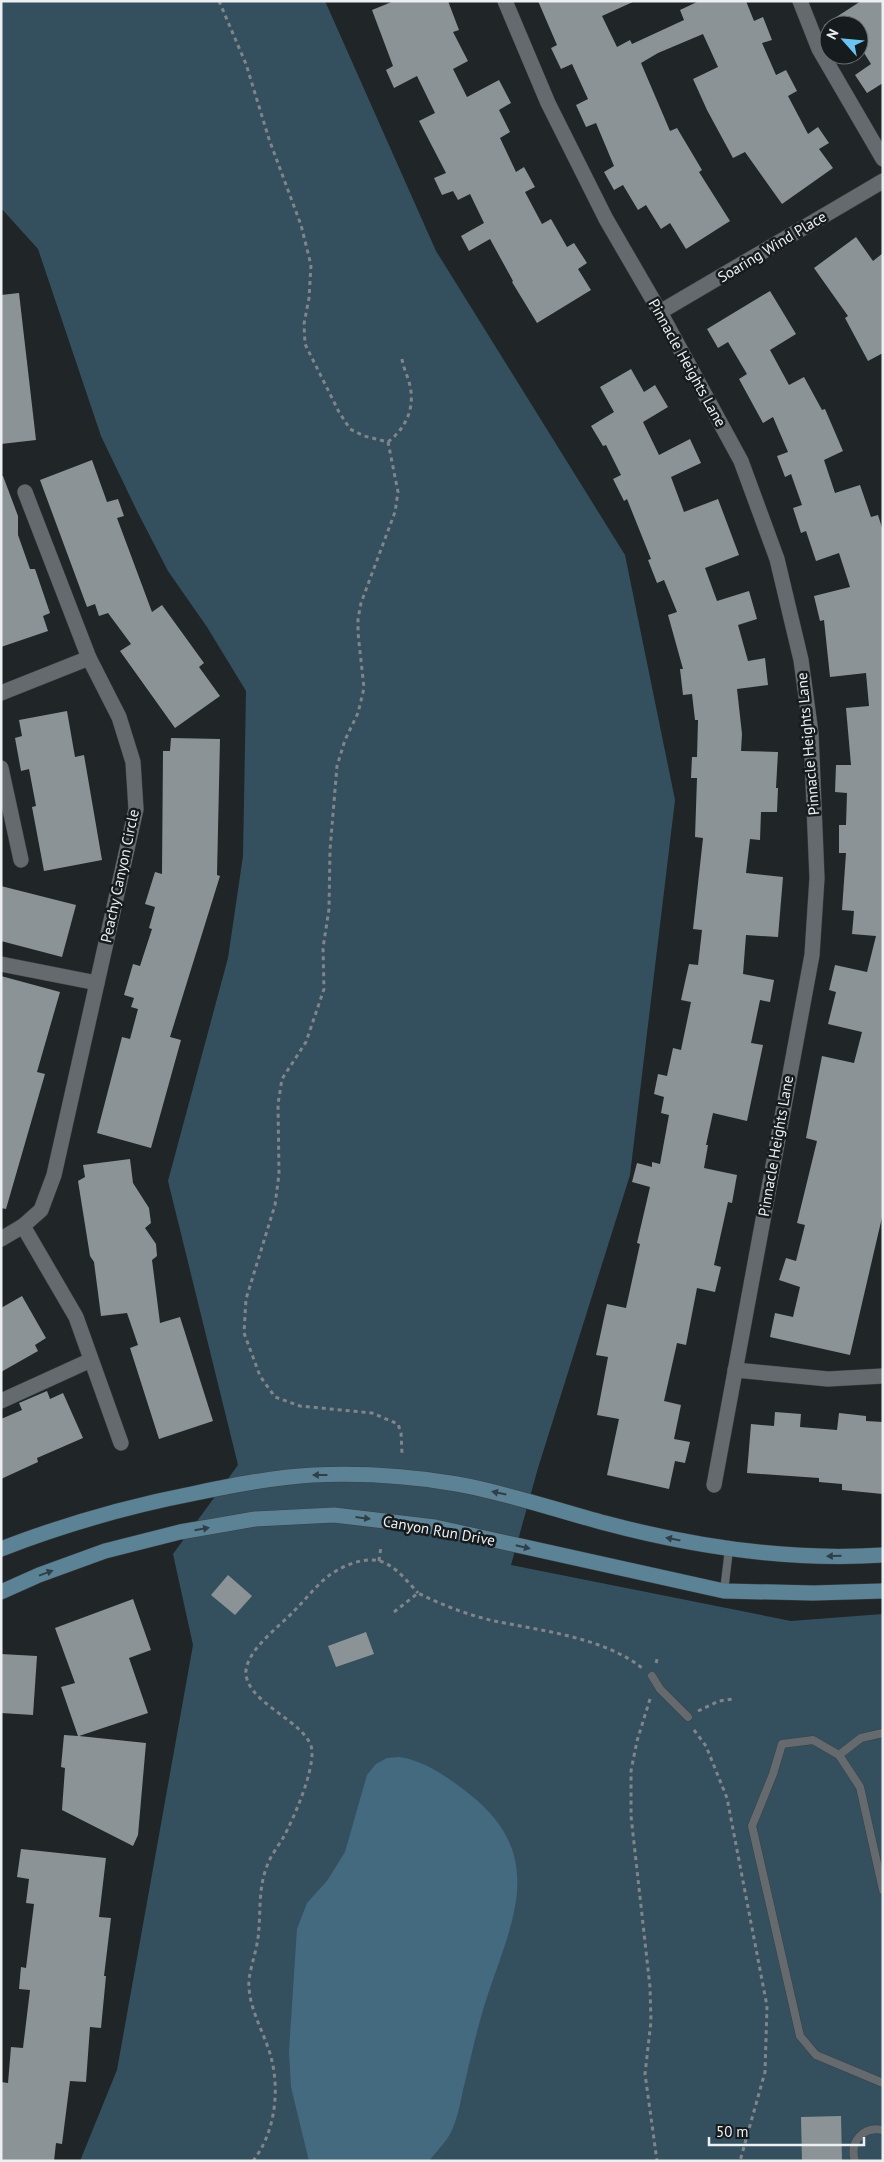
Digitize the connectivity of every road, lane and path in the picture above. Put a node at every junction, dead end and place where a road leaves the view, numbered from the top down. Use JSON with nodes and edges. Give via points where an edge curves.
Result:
{"nodes":[{"id":1,"x":219,"y":1,"type":"edge"},
{"id":2,"x":505,"y":1,"type":"edge"},
{"id":3,"x":800,"y":1,"type":"edge"},
{"id":4,"x":883,"y":159,"type":"edge"},
{"id":5,"x":883,"y":181,"type":"edge"},
{"id":6,"x":660,"y":312,"type":"junction"},
{"id":7,"x":402,"y":359,"type":"dead end"},
{"id":8,"x":388,"y":442,"type":"junction"},
{"id":9,"x":25,"y":492,"type":"dead end"},
{"id":10,"x":89,"y":658,"type":"junction"},
{"id":11,"x":1,"y":693,"type":"edge"},
{"id":12,"x":1,"y":768,"type":"edge"},
{"id":13,"x":20,"y":860,"type":"dead end"},
{"id":14,"x":1,"y":964,"type":"edge"},
{"id":15,"x":97,"y":983,"type":"junction"},
{"id":16,"x":23,"y":1226,"type":"junction"},
{"id":17,"x":1,"y":1239,"type":"edge"},
{"id":18,"x":91,"y":1360,"type":"junction"},
{"id":19,"x":735,"y":1370,"type":"junction"},
{"id":20,"x":883,"y":1376,"type":"edge"},
{"id":21,"x":1,"y":1401,"type":"edge"},
{"id":22,"x":122,"y":1443,"type":"dead end"},
{"id":23,"x":402,"y":1454,"type":"dead end"},
{"id":24,"x":714,"y":1485,"type":"dead end"},
{"id":25,"x":381,"y":1546,"type":"dead end"},
{"id":26,"x":1,"y":1549,"type":"edge"},
{"id":27,"x":729,"y":1549,"type":"junction"},
{"id":28,"x":883,"y":1555,"type":"edge"},
{"id":29,"x":379,"y":1561,"type":"junction"},
{"id":30,"x":724,"y":1591,"type":"junction"},
{"id":31,"x":883,"y":1591,"type":"edge"},
{"id":32,"x":1,"y":1592,"type":"edge"},
{"id":33,"x":418,"y":1593,"type":"junction"},
{"id":34,"x":394,"y":1612,"type":"dead end"},
{"id":35,"x":658,"y":1656,"type":"dead end"},
{"id":36,"x":652,"y":1676,"type":"junction"},
{"id":37,"x":732,"y":1699,"type":"dead end"},
{"id":38,"x":688,"y":1717,"type":"junction"},
{"id":39,"x":883,"y":1733,"type":"edge"},
{"id":40,"x":838,"y":1755,"type":"junction"},
{"id":41,"x":883,"y":1890,"type":"edge"},
{"id":42,"x":883,"y":2083,"type":"edge"},
{"id":43,"x":882,"y":2129,"type":"edge"},
{"id":44,"x":253,"y":2161,"type":"edge"},
{"id":45,"x":657,"y":2161,"type":"edge"},
{"id":46,"x":740,"y":2161,"type":"edge"},
{"id":47,"x":855,"y":2161,"type":"edge"}],
"edges":[{"from":1,"to":8,"type":"path","via":[[246,64],[301,225],[311,264],[305,344],[350,429]]},
{"from":2,"to":6,"type":"street","name":"Pinnacle Heights Lane","via":[[548,103],[597,201]]},
{"from":3,"to":4,"type":"street","via":[[819,49]]},
{"from":5,"to":6,"type":"street","name":"Soaring Wind Place"},
{"from":6,"to":19,"type":"street","name":"Pinnacle Heights Lane","via":[[741,461],[777,558],[801,660],[810,733],[817,878],[812,955]]},
{"from":7,"to":8,"type":"path","via":[[412,402],[403,428]]},
{"from":8,"to":23,"type":"path","via":[[398,492],[395,512],[358,619],[364,688],[358,713],[337,766],[323,948],[324,989],[306,1042],[282,1079],[278,1104],[279,1174],[275,1205],[246,1300],[244,1333],[260,1376],[275,1397],[300,1406],[372,1413],[387,1418],[398,1424]]},
{"from":9,"to":10,"type":"street","name":"Peachy Canyon Circle"},
{"from":10,"to":11,"type":"street"},
{"from":10,"to":15,"type":"street","name":"Peachy Canyon Circle","via":[[119,717],[133,762],[136,809]]},
{"from":12,"to":13,"type":"street"},
{"from":14,"to":15,"type":"street"},
{"from":15,"to":16,"type":"street","name":"Peachy Canyon Circle","via":[[54,1175],[41,1210]]},
{"from":16,"to":17,"type":"street","name":"Peachy Canyon Circle"},
{"from":16,"to":18,"type":"street","via":[[76,1317]]},
{"from":18,"to":21,"type":"street"},
{"from":18,"to":22,"type":"street"},
{"from":19,"to":20,"type":"street","via":[[828,1379]]},
{"from":19,"to":24,"type":"street","name":"Pinnacle Heights Lane"},
{"from":25,"to":29,"type":"path"},
{"from":27,"to":26,"type":"street","one_way":true,"via":[[662,1537],[456,1484],[404,1478],[313,1475],[214,1489],[105,1513]]},
{"from":28,"to":27,"type":"street","one_way":true,"via":[[821,1557]]},
{"from":27,"to":30,"type":"lane"},
{"from":29,"to":33,"type":"path","via":[[393,1568]]},
{"from":29,"to":44,"type":"path","via":[[371,1559],[350,1563],[327,1577],[264,1640],[248,1662],[246,1673],[250,1684],[270,1708],[304,1733],[312,1752],[298,1806],[266,1868],[261,1891],[258,1938],[249,1989],[271,2058],[274,2091],[269,2131]]},
{"from":30,"to":31,"type":"street","name":"Canyon Run Drive"},
{"from":32,"to":30,"type":"street","name":"Canyon Run Drive","one_way":true,"via":[[105,1551],[180,1532],[255,1519],[334,1515],[435,1527]]},
{"from":33,"to":34,"type":"path"},
{"from":33,"to":36,"type":"path","via":[[470,1614],[532,1627],[605,1648],[635,1662]]},
{"from":35,"to":36,"type":"path"},
{"from":36,"to":38,"type":"lane","via":[[660,1689]]},
{"from":36,"to":45,"type":"path","via":[[652,1693],[636,1741],[631,1771],[631,1816],[650,1987],[652,2022],[645,2074]]},
{"from":37,"to":38,"type":"path","via":[[719,1701]]},
{"from":38,"to":46,"type":"path","via":[[706,1746],[727,1798],[766,2006],[765,2072]]},
{"from":39,"to":40,"type":"lane","via":[[861,1738]]},
{"from":40,"to":41,"type":"lane","via":[[860,1786]]},
{"from":40,"to":42,"type":"lane","via":[[813,1740],[782,1744],[752,1826],[800,2036],[816,2056]]},
{"from":43,"to":47,"type":"lane","via":[[868,2130],[856,2140]]}]}
